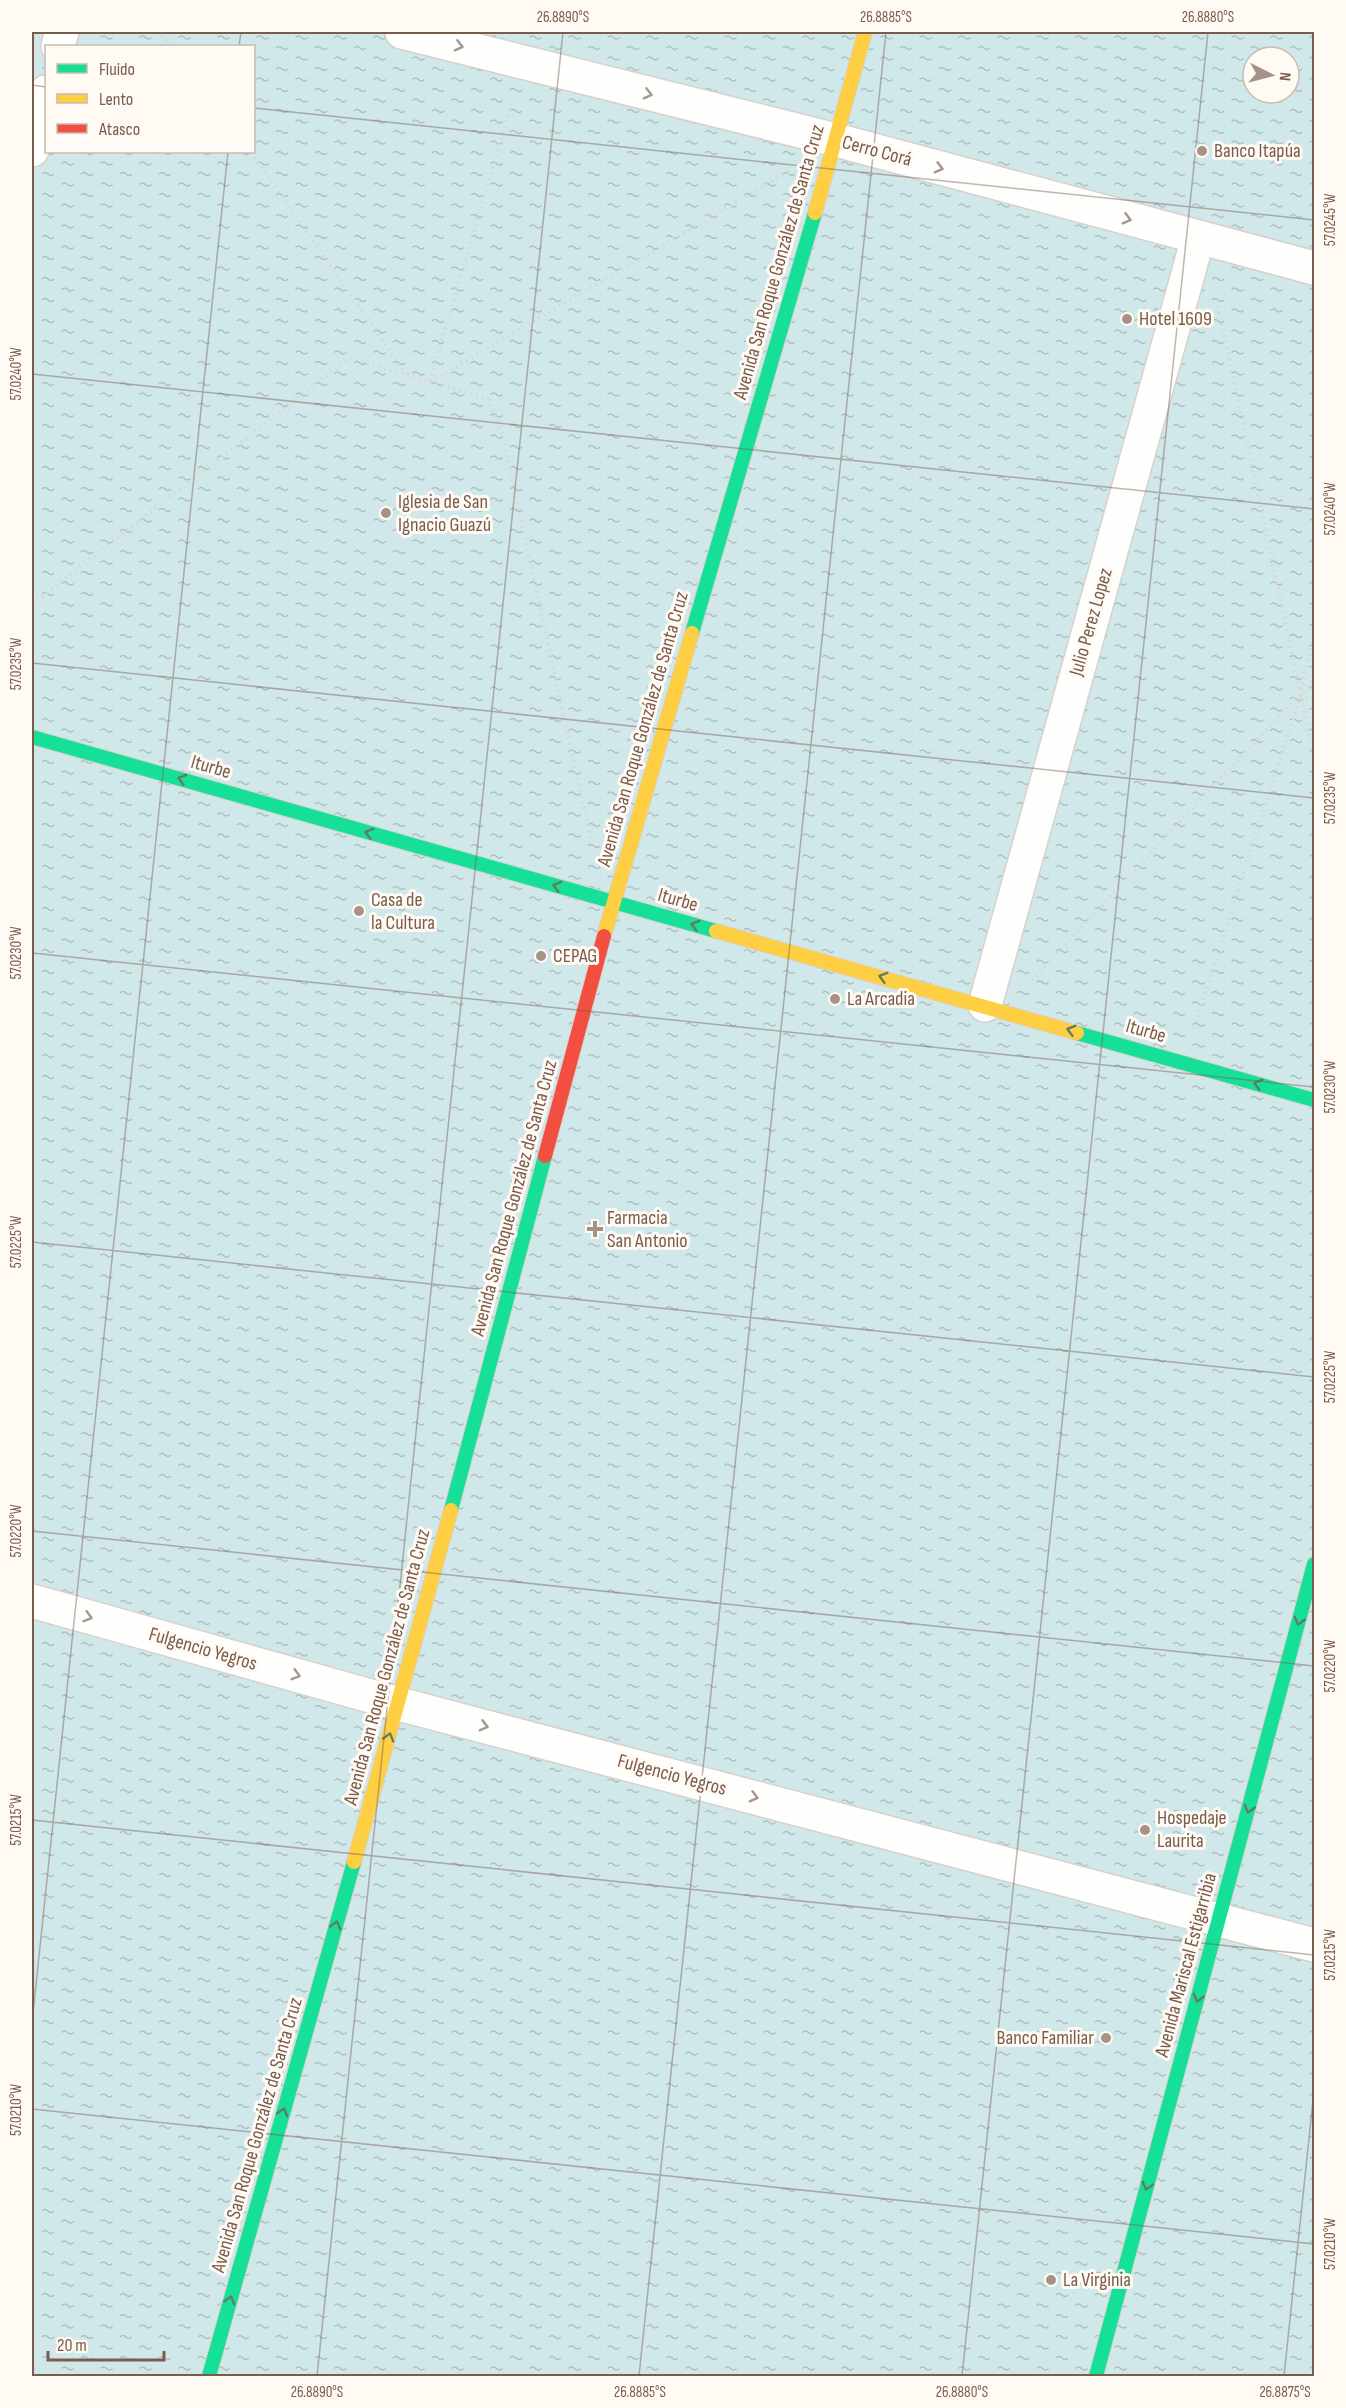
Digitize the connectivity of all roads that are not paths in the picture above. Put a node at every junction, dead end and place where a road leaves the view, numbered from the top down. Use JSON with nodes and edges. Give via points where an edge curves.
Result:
{"nodes":[{"id":1,"x":402,"y":32,"type":"edge"},
{"id":2,"x":865,"y":32,"type":"edge"},
{"id":3,"x":45,"y":96,"type":"edge"},
{"id":4,"x":836,"y":140,"type":"junction"},
{"id":5,"x":32,"y":150,"type":"edge"},
{"id":6,"x":1198,"y":238,"type":"junction"},
{"id":7,"x":1314,"y":268,"type":"edge"},
{"id":8,"x":32,"y":737,"type":"edge"},
{"id":9,"x":613,"y":902,"type":"junction"},
{"id":10,"x":985,"y":1005,"type":"junction"},
{"id":11,"x":1314,"y":1100,"type":"edge"},
{"id":12,"x":1314,"y":1564,"type":"edge"},
{"id":13,"x":32,"y":1601,"type":"edge"},
{"id":14,"x":399,"y":1704,"type":"junction"},
{"id":15,"x":1219,"y":1918,"type":"junction"},
{"id":16,"x":1314,"y":1945,"type":"edge"},
{"id":17,"x":209,"y":2376,"type":"edge"},
{"id":18,"x":1096,"y":2376,"type":"edge"}],
"edges":[{"from":1,"to":4,"type":"street","name":"Cerro Corá","one_way":true},
{"from":2,"to":4,"type":"main road","name":"Avenida San Roque González de Santa Cruz"},
{"from":3,"to":5,"type":"street"},
{"from":4,"to":6,"type":"street","name":"Cerro Corá","one_way":true},
{"from":4,"to":9,"type":"main road","name":"Avenida San Roque González de Santa Cruz"},
{"from":6,"to":7,"type":"street","name":"Cerro Corá"},
{"from":6,"to":10,"type":"street","name":"Julio Perez Lopez"},
{"from":9,"to":8,"type":"main road","name":"Iturbe","one_way":true},
{"from":10,"to":9,"type":"main road","name":"Iturbe","one_way":true},
{"from":9,"to":14,"type":"main road","name":"Avenida San Roque González de Santa Cruz"},
{"from":11,"to":10,"type":"main road","name":"Iturbe","one_way":true},
{"from":12,"to":15,"type":"main road","name":"Avenida Mariscal Estigarribia","one_way":true},
{"from":13,"to":14,"type":"street","name":"Fulgencio Yegros","one_way":true},
{"from":14,"to":15,"type":"street","name":"Fulgencio Yegros","one_way":true},
{"from":17,"to":14,"type":"main road","name":"Avenida San Roque González de Santa Cruz","one_way":true},
{"from":15,"to":16,"type":"street","name":"Fulgencio Yegros"},
{"from":15,"to":18,"type":"main road","name":"Avenida Mariscal Estigarribia","one_way":true}]}
